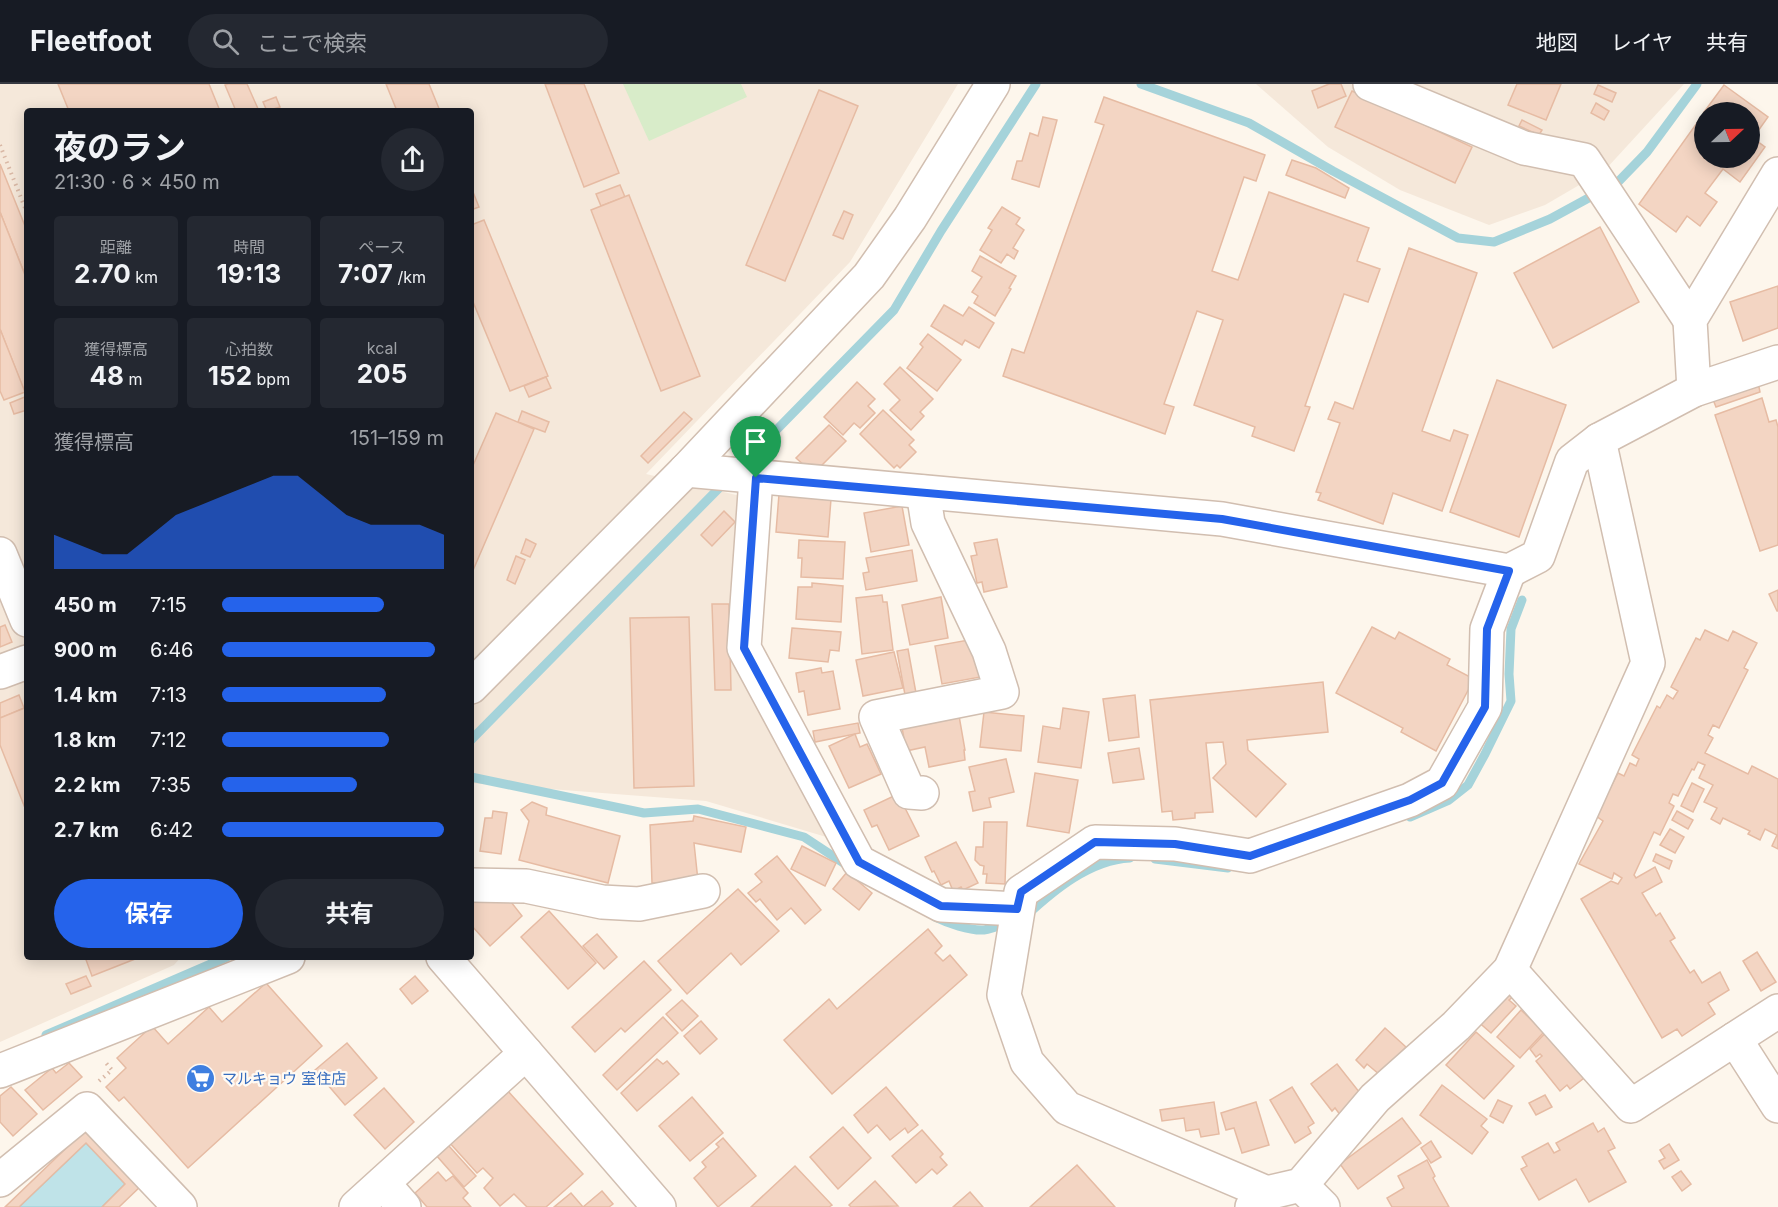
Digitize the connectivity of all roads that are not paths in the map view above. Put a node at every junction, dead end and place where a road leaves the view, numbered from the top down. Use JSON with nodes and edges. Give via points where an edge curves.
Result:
{"nodes":[{"id":1,"x":993,"y":84,"type":"edge"},
{"id":2,"x":1370,"y":84,"type":"edge"},
{"id":3,"x":1778,"y":174,"type":"edge"},
{"id":4,"x":1690,"y":320,"type":"junction"},
{"id":5,"x":1778,"y":362,"type":"edge"},
{"id":6,"x":1694,"y":390,"type":"junction"},
{"id":7,"x":1599,"y":440,"type":"junction"},
{"id":8,"x":702,"y":472,"type":"junction"},
{"id":9,"x":754,"y":477,"type":"junction"},
{"id":10,"x":923,"y":492,"type":"junction"},
{"id":11,"x":0,"y":554,"type":"edge"},
{"id":12,"x":1509,"y":571,"type":"junction"},
{"id":13,"x":24,"y":613,"type":"edge"},
{"id":14,"x":24,"y":663,"type":"edge"},
{"id":15,"x":0,"y":672,"type":"edge"},
{"id":16,"x":474,"y":681,"type":"edge"},
{"id":17,"x":922,"y":793,"type":"dead end"},
{"id":18,"x":474,"y":885,"type":"edge"},
{"id":19,"x":703,"y":891,"type":"dead end"},
{"id":20,"x":1016,"y":919,"type":"junction"},
{"id":21,"x":280,"y":960,"type":"edge"},
{"id":22,"x":446,"y":960,"type":"edge"},
{"id":23,"x":1510,"y":970,"type":"junction"},
{"id":24,"x":1778,"y":1011,"type":"edge"},
{"id":25,"x":1735,"y":1039,"type":"junction"},
{"id":26,"x":526,"y":1053,"type":"junction"},
{"id":27,"x":0,"y":1071,"type":"edge"},
{"id":28,"x":1778,"y":1106,"type":"edge"},
{"id":29,"x":0,"y":1180,"type":"edge"},
{"id":30,"x":382,"y":1183,"type":"junction"},
{"id":31,"x":1312,"y":1196,"type":"edge"},
{"id":32,"x":1259,"y":1200,"type":"edge"},
{"id":33,"x":180,"y":1207,"type":"edge"},
{"id":34,"x":356,"y":1207,"type":"edge"},
{"id":35,"x":404,"y":1207,"type":"edge"},
{"id":36,"x":659,"y":1207,"type":"edge"}],
"edges":[{"from":1,"to":8,"type":"street","via":[[869,276]]},
{"from":2,"to":4,"type":"street","via":[[1524,148],[1584,160]]},
{"from":3,"to":4,"type":"street"},
{"from":4,"to":6,"type":"street"},
{"from":5,"to":6,"type":"street"},
{"from":6,"to":7,"type":"street"},
{"from":7,"to":12,"type":"street","via":[[1572,461],[1538,556]]},
{"from":7,"to":23,"type":"street","via":[[1648,663]]},
{"from":8,"to":9,"type":"street"},
{"from":8,"to":16,"type":"street"},
{"from":9,"to":10,"type":"street"},
{"from":9,"to":20,"type":"street","via":[[744,648],[859,862],[941,906]]},
{"from":10,"to":12,"type":"street","via":[[1222,519]]},
{"from":10,"to":17,"type":"street","via":[[928,523],[989,651],[1002,692],[876,717],[909,792]]},
{"from":11,"to":13,"type":"street"},
{"from":12,"to":20,"type":"street","via":[[1487,629],[1485,707],[1442,783],[1410,800],[1250,856],[1175,844],[1095,842],[1021,892]]},
{"from":14,"to":15,"type":"street"},
{"from":18,"to":19,"type":"street","via":[[526,886],[602,902],[639,904]]},
{"from":20,"to":32,"type":"street","via":[[1004,995],[1027,1062],[1067,1108]]},
{"from":21,"to":27,"type":"street"},
{"from":22,"to":26,"type":"street"},
{"from":23,"to":25,"type":"street","via":[[1631,1106]]},
{"from":23,"to":31,"type":"street","via":[[1456,1026],[1375,1098]]},
{"from":24,"to":25,"type":"street"},
{"from":25,"to":28,"type":"street"},
{"from":26,"to":30,"type":"street"},
{"from":26,"to":36,"type":"street"},
{"from":29,"to":33,"type":"street","via":[[87,1109]]},
{"from":30,"to":34,"type":"street"},
{"from":30,"to":35,"type":"street"},
{"from":31,"to":32,"type":"street"}]}
